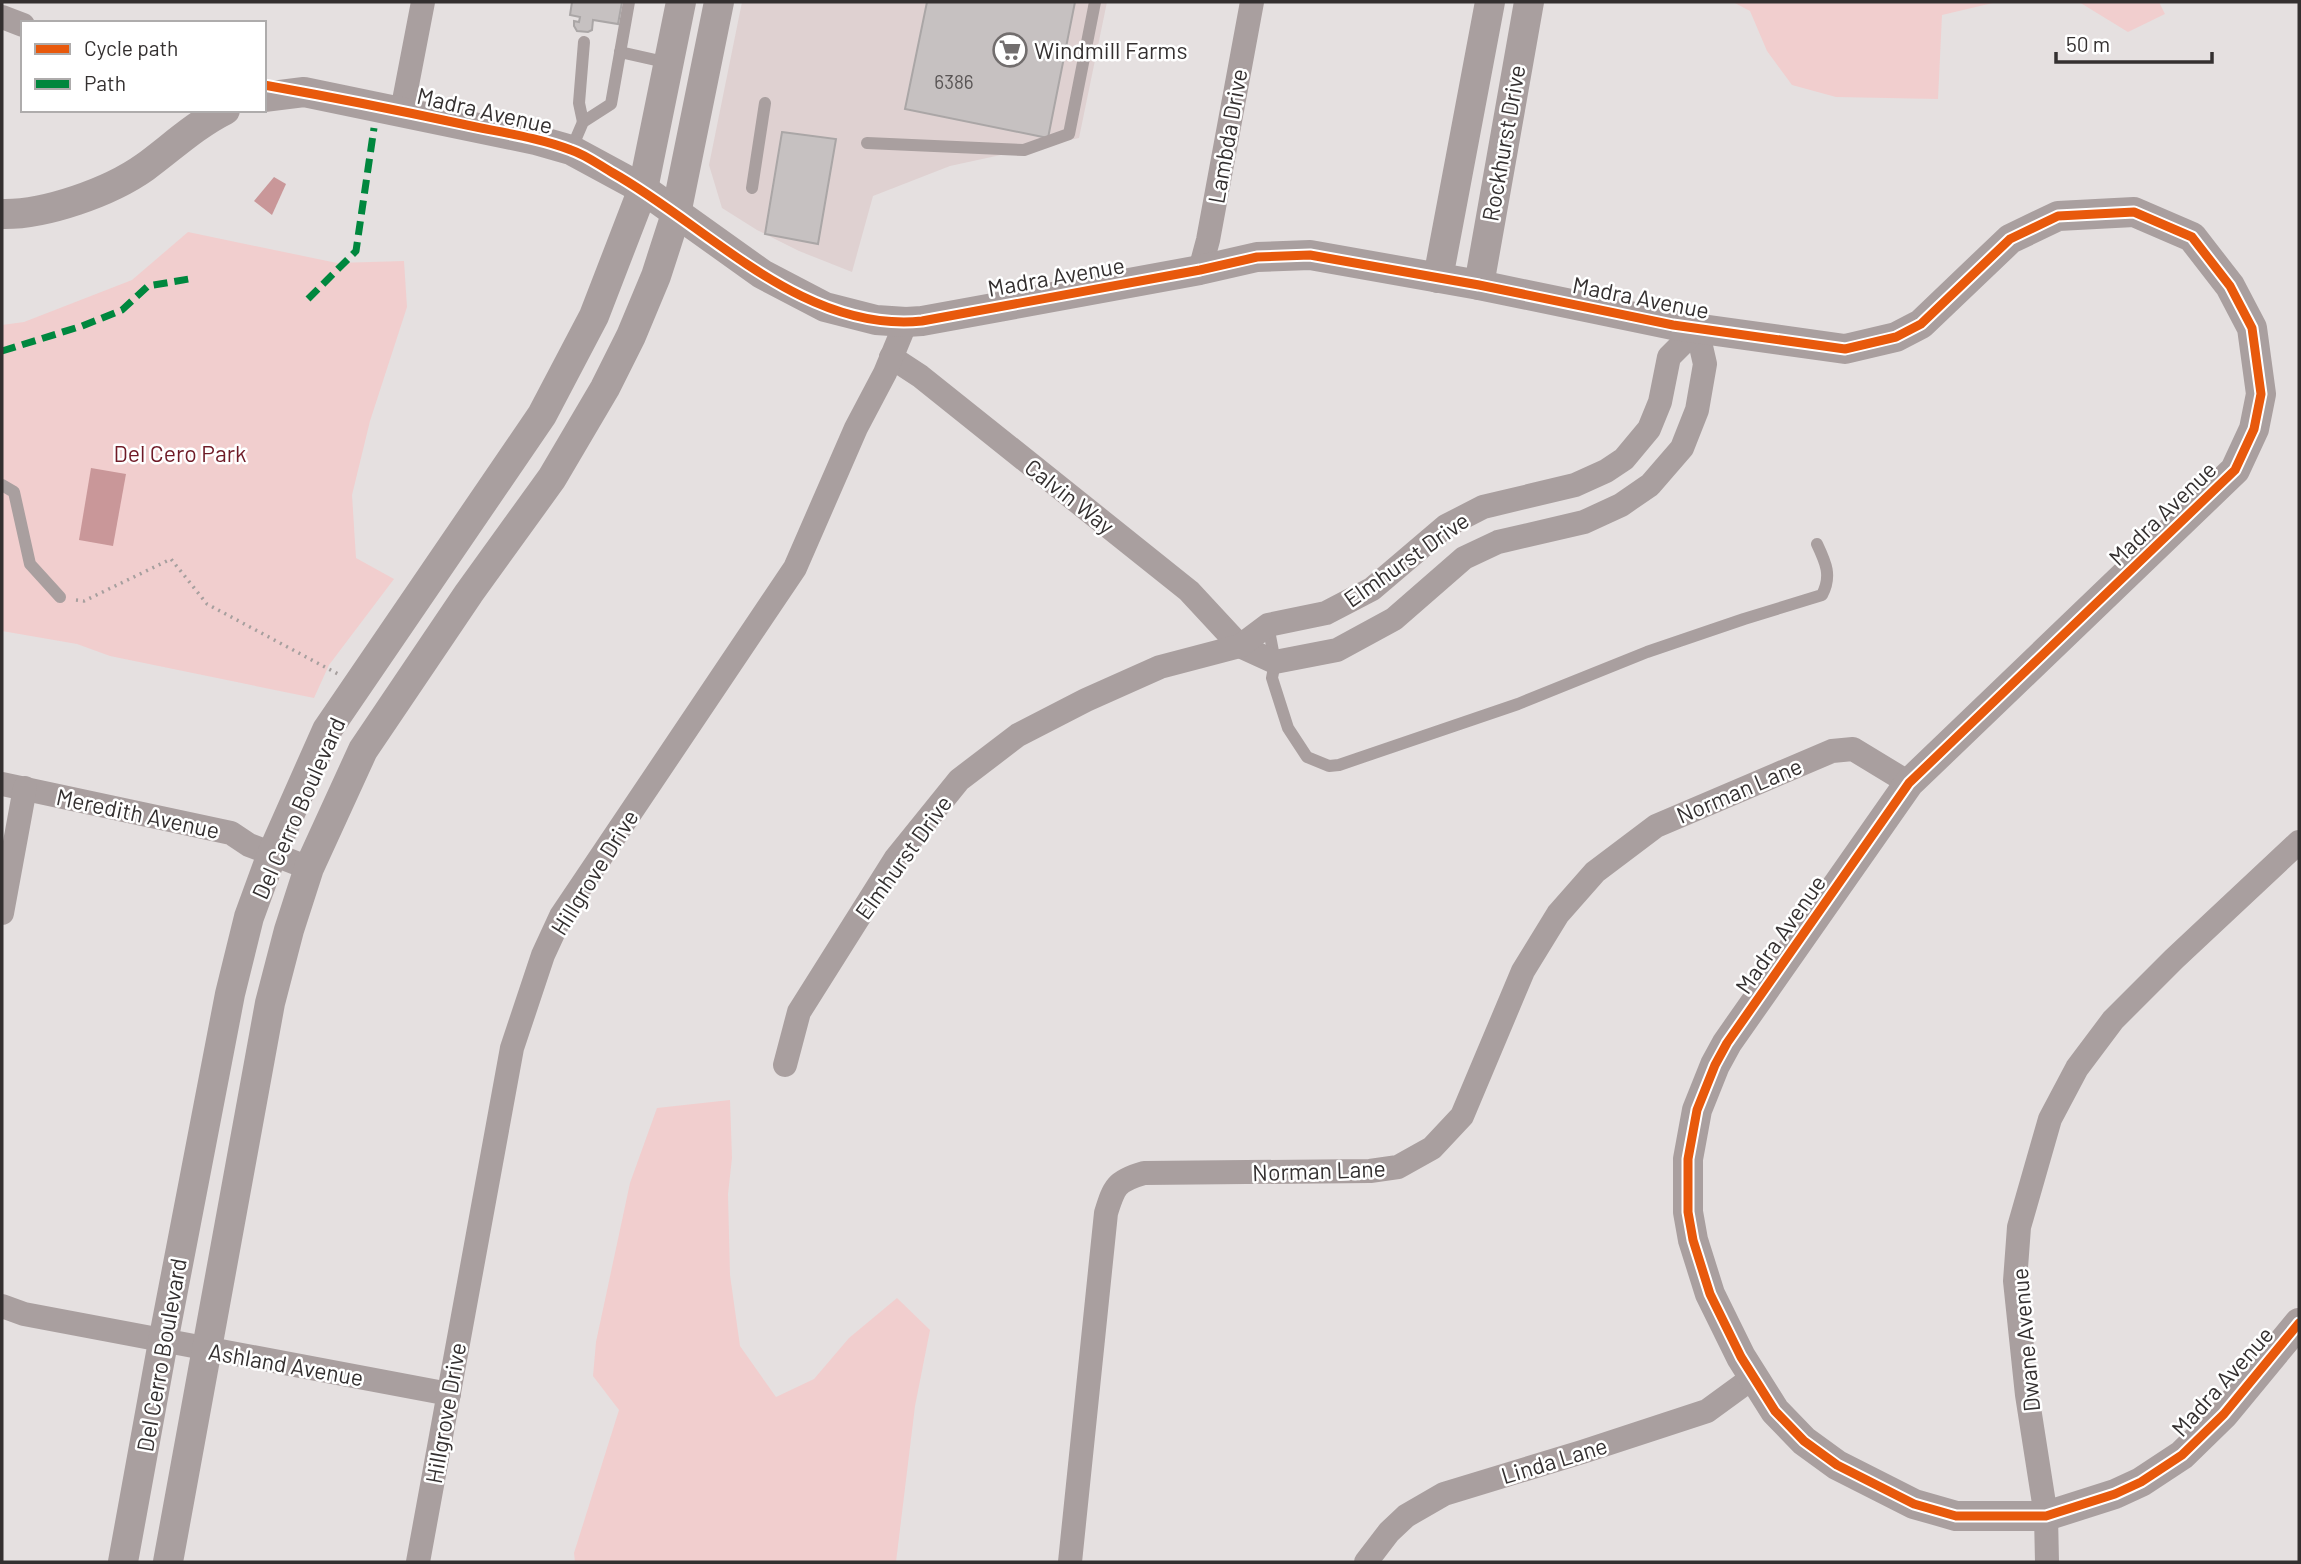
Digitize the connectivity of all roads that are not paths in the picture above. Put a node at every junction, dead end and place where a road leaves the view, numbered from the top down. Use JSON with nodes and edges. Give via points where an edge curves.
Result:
{"nodes":[{"id":1,"x":423,"y":2,"type":"edge"},
{"id":2,"x":629,"y":2,"type":"edge"},
{"id":3,"x":681,"y":2,"type":"edge"},
{"id":4,"x":719,"y":2,"type":"edge"},
{"id":5,"x":1095,"y":2,"type":"edge"},
{"id":6,"x":1252,"y":2,"type":"edge"},
{"id":7,"x":1490,"y":2,"type":"edge"},
{"id":8,"x":1528,"y":2,"type":"edge"},
{"id":9,"x":2,"y":17,"type":"edge"},
{"id":10,"x":21,"y":24,"type":"edge"},
{"id":11,"x":584,"y":43,"type":"dead end"},
{"id":12,"x":620,"y":52,"type":"junction"},
{"id":13,"x":669,"y":63,"type":"junction"},
{"id":14,"x":266,"y":85,"type":"edge"},
{"id":15,"x":304,"y":92,"type":"junction"},
{"id":16,"x":266,"y":97,"type":"edge"},
{"id":17,"x":765,"y":103,"type":"dead end"},
{"id":18,"x":402,"y":111,"type":"junction"},
{"id":19,"x":221,"y":112,"type":"edge"},
{"id":20,"x":583,"y":122,"type":"junction"},
{"id":21,"x":867,"y":143,"type":"dead end"},
{"id":22,"x":571,"y":150,"type":"junction"},
{"id":23,"x":752,"y":188,"type":"dead end"},
{"id":24,"x":643,"y":190,"type":"junction"},
{"id":25,"x":2,"y":214,"type":"edge"},
{"id":26,"x":676,"y":214,"type":"junction"},
{"id":27,"x":1200,"y":270,"type":"junction"},
{"id":28,"x":1438,"y":278,"type":"junction"},
{"id":29,"x":1479,"y":285,"type":"junction"},
{"id":30,"x":906,"y":322,"type":"junction"},
{"id":31,"x":1697,"y":328,"type":"junction"},
{"id":32,"x":891,"y":356,"type":"junction"},
{"id":33,"x":2,"y":485,"type":"edge"},
{"id":34,"x":1817,"y":544,"type":"dead end"},
{"id":35,"x":60,"y":597,"type":"road end"},
{"id":36,"x":1268,"y":625,"type":"junction"},
{"id":37,"x":1240,"y":646,"type":"junction"},
{"id":38,"x":1275,"y":662,"type":"junction"},
{"id":39,"x":1909,"y":783,"type":"junction"},
{"id":40,"x":13,"y":786,"type":"edge"},
{"id":41,"x":2299,"y":842,"type":"edge"},
{"id":42,"x":272,"y":853,"type":"junction"},
{"id":43,"x":309,"y":868,"type":"junction"},
{"id":44,"x":2,"y":913,"type":"edge"},
{"id":45,"x":785,"y":1065,"type":"dead end"},
{"id":46,"x":2,"y":1306,"type":"edge"},
{"id":47,"x":2299,"y":1323,"type":"edge"},
{"id":48,"x":163,"y":1342,"type":"junction"},
{"id":49,"x":208,"y":1350,"type":"junction"},
{"id":50,"x":1755,"y":1376,"type":"junction"},
{"id":51,"x":449,"y":1394,"type":"junction"},
{"id":52,"x":2046,"y":1516,"type":"junction"},
{"id":53,"x":123,"y":1562,"type":"edge"},
{"id":54,"x":168,"y":1562,"type":"edge"},
{"id":55,"x":418,"y":1562,"type":"edge"},
{"id":56,"x":1070,"y":1562,"type":"edge"},
{"id":57,"x":1366,"y":1562,"type":"edge"},
{"id":58,"x":2047,"y":1562,"type":"edge"}],
"edges":[{"from":1,"to":18,"type":"street"},
{"from":2,"to":12,"type":"lane"},
{"from":3,"to":13,"type":"street","name":"Del Cerro Boulevard"},
{"from":4,"to":26,"type":"street","name":"Del Cerro Boulevard"},
{"from":5,"to":21,"type":"lane","via":[[1069,134],[1024,150]]},
{"from":6,"to":27,"type":"street","name":"Lambda Drive"},
{"from":7,"to":28,"type":"street","name":"Rockhurst Drive"},
{"from":8,"to":29,"type":"street","name":"Rockhurst Drive"},
{"from":9,"to":10,"type":"street"},
{"from":11,"to":20,"type":"lane","via":[[579,103]]},
{"from":12,"to":13,"type":"lane"},
{"from":12,"to":20,"type":"lane","via":[[611,104]]},
{"from":13,"to":24,"type":"street","name":"Del Cerro Boulevard"},
{"from":14,"to":15,"type":"street","name":"Madra Avenue"},
{"from":15,"to":16,"type":"street"},
{"from":15,"to":18,"type":"street","name":"Madra Avenue"},
{"from":17,"to":23,"type":"lane"},
{"from":18,"to":22,"type":"street","name":"Madra Avenue"},
{"from":19,"to":25,"type":"street","via":[[119,183],[64,203]]},
{"from":20,"to":22,"type":"lane"},
{"from":22,"to":24,"type":"street","name":"Madra Avenue"},
{"from":24,"to":26,"type":"street","name":"Madra Avenue"},
{"from":24,"to":42,"type":"street","name":"Del Cerro Boulevard","via":[[594,316],[542,415],[327,730]]},
{"from":26,"to":30,"type":"street","name":"Madra Avenue","via":[[762,275],[825,307]]},
{"from":26,"to":43,"type":"street","name":"Del Cerro Boulevard","via":[[656,276],[605,388],[552,478],[363,750]]},
{"from":27,"to":28,"type":"street","name":"Madra Avenue","via":[[1257,257],[1310,255]]},
{"from":27,"to":30,"type":"street","name":"Madra Avenue"},
{"from":28,"to":29,"type":"street","name":"Madra Avenue"},
{"from":29,"to":31,"type":"street","name":"Madra Avenue"},
{"from":30,"to":32,"type":"street","name":"Hillgrove Drive"},
{"from":31,"to":36,"type":"street","name":"Elmhurst Drive","via":[[1669,357],[1649,429],[1624,459],[1575,485],[1483,507],[1446,526],[1372,589],[1326,613]]},
{"from":31,"to":38,"type":"street","name":"Elmhurst Drive","via":[[1705,364],[1697,410],[1682,448],[1650,485],[1584,522],[1498,541],[1464,558],[1394,619],[1337,650]]},
{"from":31,"to":39,"type":"street","name":"Madra Avenue","via":[[1845,349],[1896,337],[1921,324],[2010,239],[2058,216],[2134,212],[2192,237],[2230,286],[2252,328],[2262,394],[2254,429],[2235,470]]},
{"from":32,"to":37,"type":"street","name":"Calvin Way","via":[[1189,591]]},
{"from":32,"to":51,"type":"street","name":"Hillgrove Drive","via":[[795,568],[561,916],[543,955],[512,1048]]},
{"from":33,"to":35,"type":"lane","via":[[14,492],[30,564]]},
{"from":34,"to":38,"type":"lane","via":[[1829,582],[1822,595],[1647,652],[1518,704],[1339,765],[1317,762],[1298,746],[1272,678]]},
{"from":36,"to":37,"type":"street","name":"Elmhurst Drive"},
{"from":36,"to":38,"type":"lane"},
{"from":37,"to":38,"type":"street"},
{"from":37,"to":45,"type":"street","name":"Elmhurst Drive","via":[[1160,667],[1086,699],[1018,735],[959,780],[896,858],[799,1012]]},
{"from":39,"to":50,"type":"street","name":"Madra Avenue","via":[[1727,1042],[1697,1111],[1687,1184],[1693,1240],[1710,1294]]},
{"from":39,"to":56,"type":"street","name":"Norman Lane","via":[[1853,750],[1832,751],[1656,826],[1595,872],[1558,914],[1522,971],[1462,1116],[1432,1148],[1398,1167],[1143,1173],[1126,1178],[1113,1189],[1106,1213]]},
{"from":40,"to":42,"type":"street","name":"Meredith Avenue","via":[[231,833]]},
{"from":40,"to":44,"type":"street"},
{"from":41,"to":52,"type":"street","name":"Dwane Avenue","via":[[2113,1020],[2077,1068],[2050,1119],[2019,1227],[2015,1281]]},
{"from":42,"to":43,"type":"street","name":"Meredith Avenue"},
{"from":42,"to":48,"type":"street","name":"Del Cerro Boulevard","via":[[230,994]]},
{"from":43,"to":49,"type":"street","name":"Del Cerro Boulevard","via":[[270,1003]]},
{"from":46,"to":48,"type":"street","name":"Ashland Avenue"},
{"from":47,"to":52,"type":"street","name":"Madra Avenue","via":[[2224,1414],[2182,1455],[2123,1490]]},
{"from":48,"to":49,"type":"street","name":"Ashland Avenue"},
{"from":48,"to":53,"type":"street","name":"Del Cerro Boulevard"},
{"from":49,"to":51,"type":"street","name":"Ashland Avenue"},
{"from":49,"to":54,"type":"street","name":"Del Cerro Boulevard"},
{"from":50,"to":52,"type":"street","name":"Madra Avenue","via":[[1775,1411],[1804,1441],[1837,1465],[1914,1504],[1956,1516]]},
{"from":50,"to":57,"type":"street","name":"Linda Lane","via":[[1707,1411],[1444,1494],[1406,1517]]},
{"from":51,"to":55,"type":"street","name":"Hillgrove Drive"},
{"from":52,"to":58,"type":"street","name":"Dwane Avenue"}]}
